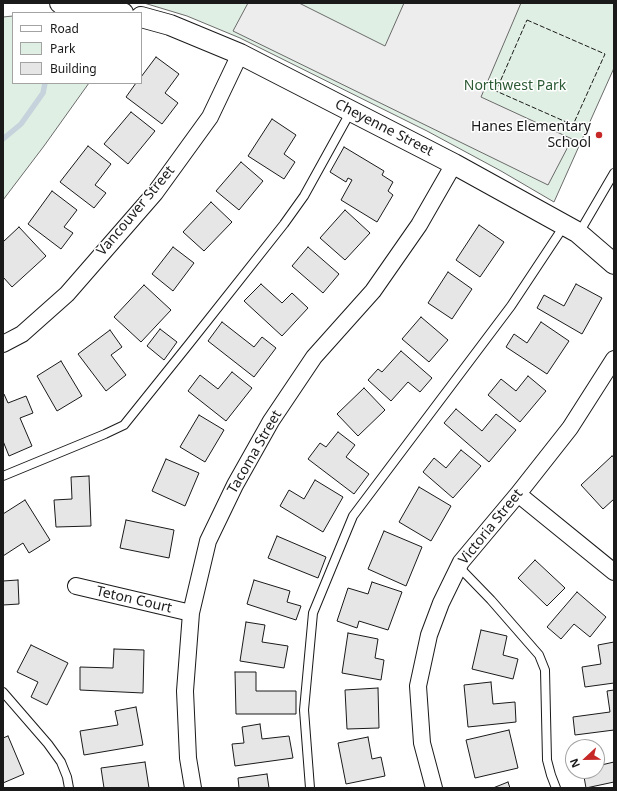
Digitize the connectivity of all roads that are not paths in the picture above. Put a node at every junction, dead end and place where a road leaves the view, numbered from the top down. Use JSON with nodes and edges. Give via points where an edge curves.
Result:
{"nodes":[{"id":1,"x":60,"y":3,"type":"edge"},
{"id":2,"x":119,"y":12,"type":"edge"},
{"id":3,"x":142,"y":18,"type":"edge"},
{"id":4,"x":240,"y":54,"type":"junction"},
{"id":5,"x":351,"y":111,"type":"junction"},
{"id":6,"x":454,"y":164,"type":"junction"},
{"id":7,"x":614,"y":173,"type":"edge"},
{"id":8,"x":572,"y":230,"type":"junction"},
{"id":9,"x":614,"y":264,"type":"edge"},
{"id":10,"x":3,"y":344,"type":"edge"},
{"id":11,"x":614,"y":359,"type":"edge"},
{"id":12,"x":3,"y":476,"type":"edge"},
{"id":13,"x":518,"y":494,"type":"junction"},
{"id":14,"x":459,"y":566,"type":"junction"},
{"id":15,"x":614,"y":572,"type":"edge"},
{"id":16,"x":76,"y":586,"type":"dead end"},
{"id":17,"x":191,"y":613,"type":"junction"},
{"id":18,"x":3,"y":692,"type":"edge"},
{"id":19,"x":69,"y":788,"type":"edge"},
{"id":20,"x":193,"y":788,"type":"edge"},
{"id":21,"x":310,"y":788,"type":"edge"},
{"id":22,"x":434,"y":788,"type":"edge"},
{"id":23,"x":556,"y":788,"type":"edge"}],
"edges":[{"from":1,"to":2,"type":"street"},
{"from":3,"to":4,"type":"street","name":"Cheyenne Street","via":[[170,25]]},
{"from":4,"to":5,"type":"street","name":"Cheyenne Street"},
{"from":4,"to":10,"type":"street","name":"Vancouver Street","via":[[210,117],[155,192],[67,294],[22,334]]},
{"from":5,"to":6,"type":"street","name":"Cheyenne Street"},
{"from":5,"to":12,"type":"lane","via":[[304,196],[284,224],[124,424]]},
{"from":6,"to":8,"type":"street","name":"Cheyenne Street"},
{"from":6,"to":17,"type":"street","name":"Tacoma Street","via":[[419,225],[374,291],[314,358],[271,421],[208,541]]},
{"from":7,"to":8,"type":"lane"},
{"from":8,"to":9,"type":"street","name":"Cheyenne Street"},
{"from":8,"to":21,"type":"lane","via":[[511,306],[353,516],[313,613],[304,710]]},
{"from":11,"to":13,"type":"street","name":"Victoria Street","via":[[570,428]]},
{"from":13,"to":14,"type":"street","name":"Victoria Street"},
{"from":13,"to":15,"type":"street"},
{"from":14,"to":22,"type":"street","name":"Victoria Street","via":[[429,635],[418,686],[422,743]]},
{"from":14,"to":23,"type":"lane","via":[[539,655],[545,670],[547,760]]},
{"from":16,"to":17,"type":"street","name":"Teton Court"},
{"from":17,"to":20,"type":"street","name":"Tacoma Street","via":[[185,691],[188,758]]},
{"from":18,"to":19,"type":"lane","via":[[48,744],[60,762]]}]}
